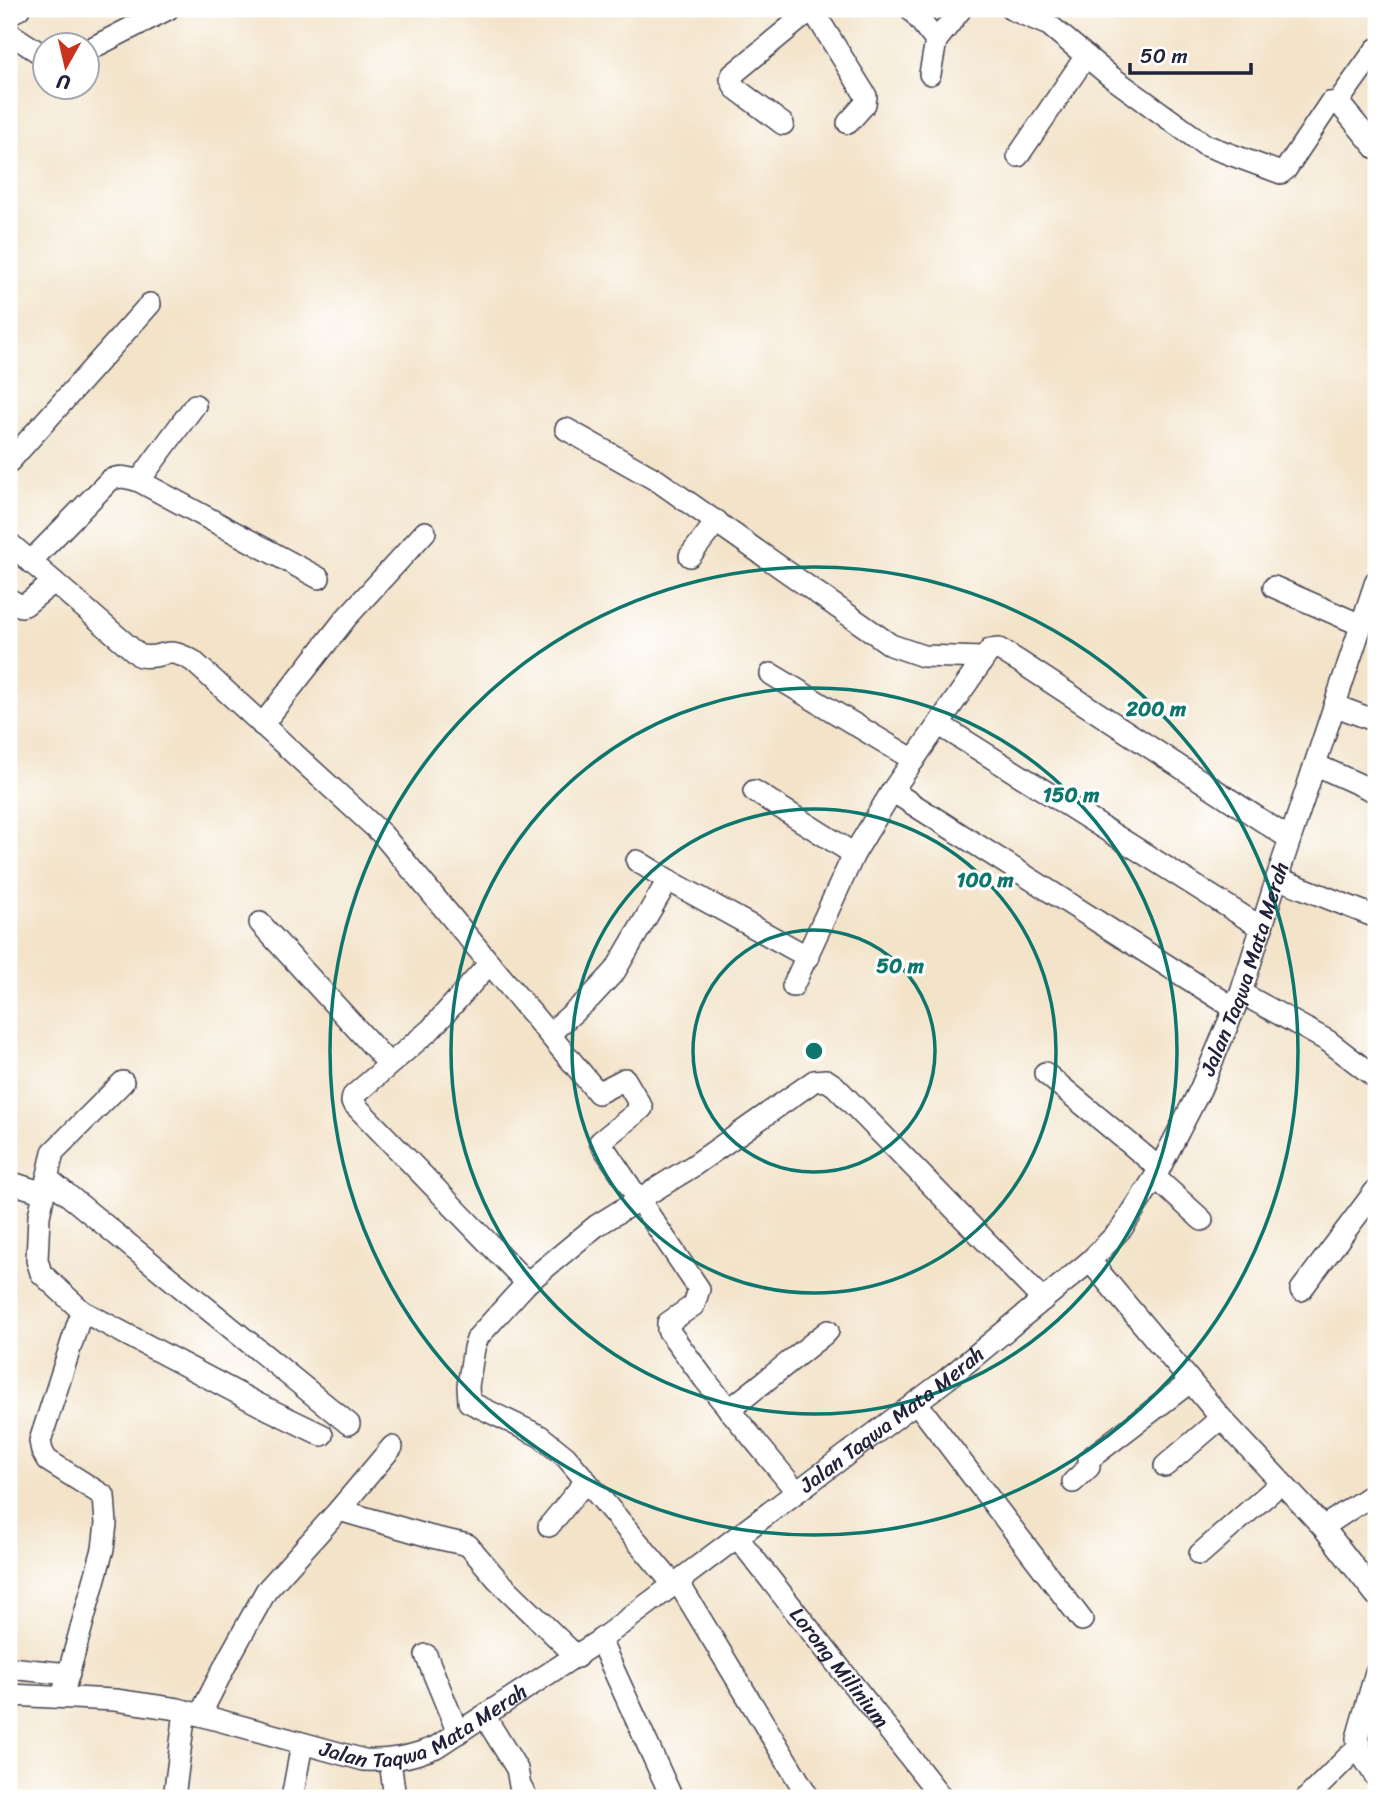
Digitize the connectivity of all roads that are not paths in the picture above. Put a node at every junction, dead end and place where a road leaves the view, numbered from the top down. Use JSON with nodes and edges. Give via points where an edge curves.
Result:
{"nodes":[{"id":1,"x":19,"y":9,"type":"edge"},
{"id":2,"x":168,"y":9,"type":"edge"},
{"id":3,"x":812,"y":9,"type":"edge"},
{"id":4,"x":911,"y":9,"type":"edge"},
{"id":5,"x":961,"y":9,"type":"edge"},
{"id":6,"x":1011,"y":9,"type":"edge"},
{"id":7,"x":9,"y":14,"type":"edge"},
{"id":8,"x":9,"y":33,"type":"edge"},
{"id":9,"x":936,"y":41,"type":"junction"},
{"id":10,"x":102,"y":43,"type":"edge"},
{"id":11,"x":32,"y":48,"type":"edge"},
{"id":12,"x":1376,"y":49,"type":"edge"},
{"id":13,"x":1086,"y":56,"type":"junction"},
{"id":14,"x":930,"y":74,"type":"dead end"},
{"id":15,"x":1338,"y":102,"type":"junction"},
{"id":16,"x":848,"y":123,"type":"dead end"},
{"id":17,"x":783,"y":124,"type":"dead end"},
{"id":18,"x":1376,"y":148,"type":"edge"},
{"id":19,"x":1018,"y":156,"type":"dead end"},
{"id":20,"x":149,"y":304,"type":"dead end"},
{"id":21,"x":195,"y":405,"type":"dead end"},
{"id":22,"x":566,"y":429,"type":"dead end"},
{"id":23,"x":9,"y":462,"type":"edge"},
{"id":24,"x":139,"y":481,"type":"junction"},
{"id":25,"x":718,"y":521,"type":"junction"},
{"id":26,"x":425,"y":532,"type":"dead end"},
{"id":27,"x":9,"y":543,"type":"edge"},
{"id":28,"x":690,"y":556,"type":"dead end"},
{"id":29,"x":30,"y":562,"type":"junction"},
{"id":30,"x":319,"y":578,"type":"dead end"},
{"id":31,"x":1376,"y":580,"type":"edge"},
{"id":32,"x":54,"y":582,"type":"junction"},
{"id":33,"x":1274,"y":587,"type":"dead end"},
{"id":34,"x":9,"y":599,"type":"edge"},
{"id":35,"x":1365,"y":636,"type":"edge"},
{"id":36,"x":983,"y":658,"type":"junction"},
{"id":37,"x":771,"y":674,"type":"dead end"},
{"id":38,"x":1336,"y":706,"type":"junction"},
{"id":39,"x":1376,"y":721,"type":"edge"},
{"id":40,"x":940,"y":725,"type":"junction"},
{"id":41,"x":270,"y":731,"type":"junction"},
{"id":42,"x":914,"y":761,"type":"junction"},
{"id":43,"x":1316,"y":765,"type":"junction"},
{"id":44,"x":754,"y":791,"type":"dead end"},
{"id":45,"x":892,"y":791,"type":"junction"},
{"id":46,"x":1376,"y":792,"type":"edge"},
{"id":47,"x":1290,"y":839,"type":"junction"},
{"id":48,"x":854,"y":855,"type":"junction"},
{"id":49,"x":637,"y":861,"type":"dead end"},
{"id":50,"x":1277,"y":878,"type":"junction"},
{"id":51,"x":668,"y":880,"type":"junction"},
{"id":52,"x":1376,"y":917,"type":"edge"},
{"id":53,"x":260,"y":923,"type":"dead end"},
{"id":54,"x":1262,"y":928,"type":"junction"},
{"id":55,"x":808,"y":957,"type":"junction"},
{"id":56,"x":489,"y":964,"type":"junction"},
{"id":57,"x":793,"y":986,"type":"dead end"},
{"id":58,"x":1238,"y":1001,"type":"junction"},
{"id":59,"x":550,"y":1033,"type":"junction"},
{"id":60,"x":389,"y":1064,"type":"junction"},
{"id":61,"x":1045,"y":1073,"type":"dead end"},
{"id":62,"x":1376,"y":1077,"type":"edge"},
{"id":63,"x":123,"y":1082,"type":"dead end"},
{"id":64,"x":1157,"y":1172,"type":"junction"},
{"id":65,"x":9,"y":1182,"type":"edge"},
{"id":66,"x":46,"y":1186,"type":"junction"},
{"id":67,"x":1376,"y":1190,"type":"edge"},
{"id":68,"x":639,"y":1199,"type":"junction"},
{"id":69,"x":1202,"y":1220,"type":"dead end"},
{"id":70,"x":1090,"y":1262,"type":"junction"},
{"id":71,"x":527,"y":1283,"type":"junction"},
{"id":72,"x":1301,"y":1290,"type":"dead end"},
{"id":73,"x":1043,"y":1300,"type":"junction"},
{"id":74,"x":82,"y":1311,"type":"junction"},
{"id":75,"x":828,"y":1331,"type":"dead end"},
{"id":76,"x":1190,"y":1382,"type":"junction"},
{"id":77,"x":916,"y":1402,"type":"junction"},
{"id":78,"x":729,"y":1410,"type":"junction"},
{"id":79,"x":1221,"y":1418,"type":"junction"},
{"id":80,"x":349,"y":1424,"type":"dead end"},
{"id":81,"x":322,"y":1435,"type":"dead end"},
{"id":82,"x":392,"y":1447,"type":"dead end"},
{"id":83,"x":1165,"y":1466,"type":"dead end"},
{"id":84,"x":586,"y":1481,"type":"junction"},
{"id":85,"x":1073,"y":1482,"type":"dead end"},
{"id":86,"x":1282,"y":1483,"type":"junction"},
{"id":87,"x":797,"y":1492,"type":"junction"},
{"id":88,"x":1376,"y":1492,"type":"edge"},
{"id":89,"x":340,"y":1510,"type":"junction"},
{"id":90,"x":549,"y":1526,"type":"dead end"},
{"id":91,"x":1323,"y":1527,"type":"junction"},
{"id":92,"x":737,"y":1537,"type":"junction"},
{"id":93,"x":1200,"y":1555,"type":"dead end"},
{"id":94,"x":676,"y":1583,"type":"junction"},
{"id":95,"x":1376,"y":1595,"type":"edge"},
{"id":96,"x":1082,"y":1620,"type":"dead end"},
{"id":97,"x":600,"y":1640,"type":"junction"},
{"id":98,"x":426,"y":1655,"type":"dead end"},
{"id":99,"x":577,"y":1657,"type":"junction"},
{"id":100,"x":9,"y":1668,"type":"edge"},
{"id":101,"x":1376,"y":1672,"type":"edge"},
{"id":102,"x":69,"y":1674,"type":"junction"},
{"id":103,"x":9,"y":1695,"type":"edge"},
{"id":104,"x":62,"y":1697,"type":"junction"},
{"id":105,"x":193,"y":1713,"type":"junction"},
{"id":106,"x":485,"y":1717,"type":"junction"},
{"id":107,"x":458,"y":1733,"type":"junction"},
{"id":108,"x":302,"y":1744,"type":"junction"},
{"id":109,"x":1358,"y":1747,"type":"junction"},
{"id":110,"x":390,"y":1760,"type":"junction"},
{"id":111,"x":1376,"y":1777,"type":"edge"},
{"id":112,"x":174,"y":1798,"type":"edge"},
{"id":113,"x":292,"y":1798,"type":"edge"},
{"id":114,"x":396,"y":1798,"type":"edge"},
{"id":115,"x":527,"y":1798,"type":"edge"},
{"id":116,"x":672,"y":1798,"type":"edge"},
{"id":117,"x":809,"y":1798,"type":"edge"},
{"id":118,"x":941,"y":1798,"type":"edge"},
{"id":119,"x":1307,"y":1798,"type":"edge"}],
"edges":[{"from":1,"to":7,"type":"street"},
{"from":2,"to":10,"type":"street"},
{"from":3,"to":16,"type":"street","via":[[866,96],[865,104]]},
{"from":3,"to":17,"type":"street","via":[[732,75],[735,88]]},
{"from":4,"to":9,"type":"street"},
{"from":5,"to":9,"type":"street"},
{"from":6,"to":13,"type":"street","via":[[1049,25]]},
{"from":8,"to":11,"type":"street"},
{"from":9,"to":14,"type":"street"},
{"from":12,"to":15,"type":"street"},
{"from":13,"to":15,"type":"street","via":[[1205,145],[1281,173],[1330,103]]},
{"from":13,"to":19,"type":"street"},
{"from":15,"to":18,"type":"street"},
{"from":20,"to":23,"type":"street"},
{"from":21,"to":24,"type":"street"},
{"from":22,"to":25,"type":"street"},
{"from":24,"to":29,"type":"street","via":[[117,476],[110,481]]},
{"from":24,"to":30,"type":"street"},
{"from":25,"to":28,"type":"street"},
{"from":25,"to":36,"type":"street","via":[[891,645],[923,656]]},
{"from":26,"to":41,"type":"street","via":[[346,618]]},
{"from":27,"to":29,"type":"street"},
{"from":29,"to":32,"type":"street"},
{"from":31,"to":35,"type":"street","name":"Jalan Taqwa Mata Merah"},
{"from":32,"to":34,"type":"street","via":[[23,606]]},
{"from":32,"to":41,"type":"street","via":[[140,656],[172,652],[193,661]]},
{"from":33,"to":35,"type":"street"},
{"from":35,"to":38,"type":"street","name":"Jalan Taqwa Mata Merah"},
{"from":36,"to":40,"type":"street"},
{"from":36,"to":47,"type":"street","via":[[990,650],[999,649]]},
{"from":37,"to":42,"type":"street"},
{"from":38,"to":39,"type":"street"},
{"from":38,"to":43,"type":"street","name":"Jalan Taqwa Mata Merah"},
{"from":40,"to":42,"type":"street"},
{"from":40,"to":54,"type":"street"},
{"from":41,"to":56,"type":"street","via":[[382,834]]},
{"from":42,"to":45,"type":"street"},
{"from":43,"to":46,"type":"street"},
{"from":43,"to":47,"type":"street","name":"Jalan Taqwa Mata Merah"},
{"from":44,"to":48,"type":"street"},
{"from":45,"to":48,"type":"street"},
{"from":45,"to":58,"type":"street"},
{"from":47,"to":50,"type":"street","name":"Jalan Taqwa Mata Merah"},
{"from":48,"to":55,"type":"street"},
{"from":49,"to":51,"type":"street"},
{"from":50,"to":52,"type":"street"},
{"from":50,"to":54,"type":"street","name":"Jalan Taqwa Mata Merah"},
{"from":51,"to":55,"type":"street"},
{"from":51,"to":59,"type":"street","via":[[615,971]]},
{"from":53,"to":60,"type":"street"},
{"from":54,"to":58,"type":"street","name":"Jalan Taqwa Mata Merah"},
{"from":55,"to":57,"type":"street"},
{"from":56,"to":59,"type":"street"},
{"from":56,"to":60,"type":"street","via":[[431,1029]]},
{"from":58,"to":62,"type":"street","via":[[1328,1041]]},
{"from":58,"to":64,"type":"street","name":"Jalan Taqwa Mata Merah"},
{"from":59,"to":68,"type":"street","via":[[598,1093],[625,1079],[642,1108],[600,1142]]},
{"from":60,"to":71,"type":"street","via":[[352,1102]]},
{"from":61,"to":64,"type":"street"},
{"from":63,"to":66,"type":"street","via":[[54,1152]]},
{"from":64,"to":69,"type":"street"},
{"from":64,"to":70,"type":"street","name":"Jalan Taqwa Mata Merah","via":[[1122,1228]]},
{"from":65,"to":66,"type":"street"},
{"from":66,"to":74,"type":"street","via":[[37,1260],[41,1273]]},
{"from":66,"to":80,"type":"street"},
{"from":67,"to":72,"type":"street"},
{"from":68,"to":71,"type":"street","via":[[596,1226]]},
{"from":68,"to":73,"type":"street","via":[[814,1081],[826,1080]]},
{"from":68,"to":78,"type":"street","via":[[699,1289],[694,1305],[668,1323],[668,1330]]},
{"from":70,"to":73,"type":"street","name":"Jalan Taqwa Mata Merah"},
{"from":70,"to":76,"type":"street"},
{"from":71,"to":84,"type":"street","via":[[478,1336],[469,1402],[541,1436]]},
{"from":73,"to":77,"type":"street","name":"Jalan Taqwa Mata Merah"},
{"from":74,"to":81,"type":"street"},
{"from":74,"to":102,"type":"street","via":[[40,1441],[47,1460],[104,1496],[103,1549]]},
{"from":75,"to":78,"type":"street"},
{"from":76,"to":79,"type":"street"},
{"from":76,"to":85,"type":"street","via":[[1089,1459],[1089,1467]]},
{"from":77,"to":87,"type":"street","name":"Jalan Taqwa Mata Merah"},
{"from":77,"to":96,"type":"street"},
{"from":78,"to":87,"type":"street"},
{"from":79,"to":83,"type":"street"},
{"from":79,"to":86,"type":"street"},
{"from":82,"to":89,"type":"street"},
{"from":84,"to":90,"type":"street"},
{"from":84,"to":94,"type":"street"},
{"from":86,"to":91,"type":"street"},
{"from":86,"to":93,"type":"street"},
{"from":87,"to":92,"type":"street","name":"Jalan Taqwa Mata Merah"},
{"from":88,"to":91,"type":"street"},
{"from":89,"to":99,"type":"street","via":[[468,1545]]},
{"from":89,"to":105,"type":"street","via":[[266,1591]]},
{"from":91,"to":95,"type":"street"},
{"from":92,"to":94,"type":"street","name":"Jalan Taqwa Mata Merah"},
{"from":92,"to":118,"type":"street","name":"Lorong Milinium"},
{"from":94,"to":97,"type":"street","name":"Jalan Taqwa Mata Merah"},
{"from":94,"to":117,"type":"street"},
{"from":97,"to":99,"type":"street","name":"Jalan Taqwa Mata Merah"},
{"from":97,"to":116,"type":"street"},
{"from":98,"to":107,"type":"street"},
{"from":99,"to":106,"type":"street","name":"Jalan Taqwa Mata Merah"},
{"from":100,"to":102,"type":"street"},
{"from":101,"to":109,"type":"street"},
{"from":102,"to":104,"type":"street"},
{"from":103,"to":104,"type":"street","name":"Jalan Taqwa Mata Merah"},
{"from":104,"to":105,"type":"street","name":"Jalan Taqwa Mata Merah"},
{"from":105,"to":108,"type":"street","name":"Jalan Taqwa Mata Merah"},
{"from":105,"to":112,"type":"street"},
{"from":106,"to":107,"type":"street","name":"Jalan Taqwa Mata Merah"},
{"from":106,"to":115,"type":"street","via":[[516,1769]]},
{"from":107,"to":110,"type":"street","name":"Jalan Taqwa Mata Merah","via":[[415,1756]]},
{"from":108,"to":110,"type":"street","name":"Jalan Taqwa Mata Merah","via":[[364,1760]]},
{"from":108,"to":113,"type":"street"},
{"from":109,"to":111,"type":"street"},
{"from":109,"to":119,"type":"street"},
{"from":110,"to":114,"type":"street"}]}
